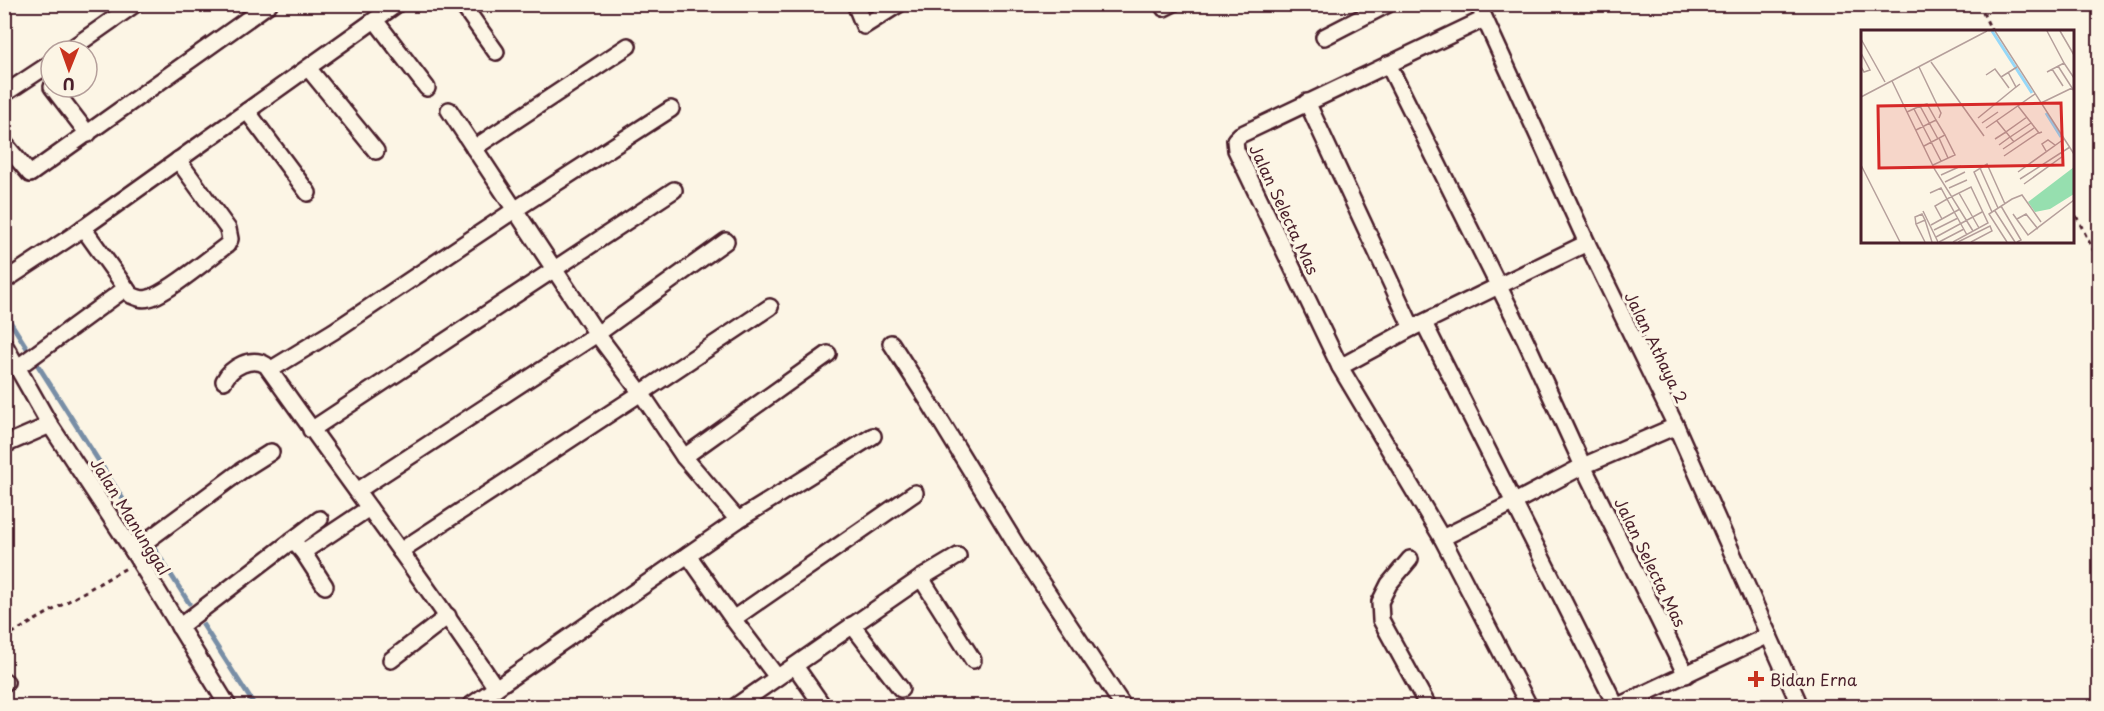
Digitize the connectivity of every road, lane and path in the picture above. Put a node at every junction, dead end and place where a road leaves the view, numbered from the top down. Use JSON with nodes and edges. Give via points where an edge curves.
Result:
{"nodes":[{"id":1,"x":135,"y":4,"type":"edge"},
{"id":2,"x":397,"y":4,"type":"edge"},
{"id":3,"x":462,"y":4,"type":"edge"},
{"id":4,"x":855,"y":4,"type":"edge"},
{"id":5,"x":899,"y":4,"type":"edge"},
{"id":6,"x":1388,"y":4,"type":"edge"},
{"id":7,"x":1979,"y":4,"type":"edge"},
{"id":8,"x":265,"y":6,"type":"edge"},
{"id":9,"x":1481,"y":12,"type":"edge"},
{"id":10,"x":375,"y":20,"type":"junction"},
{"id":11,"x":1991,"y":30,"type":"edge"},
{"id":12,"x":1324,"y":38,"type":"dead end"},
{"id":13,"x":85,"y":39,"type":"edge"},
{"id":14,"x":628,"y":46,"type":"dead end"},
{"id":15,"x":496,"y":52,"type":"dead end"},
{"id":16,"x":1388,"y":64,"type":"junction"},
{"id":17,"x":308,"y":68,"type":"junction"},
{"id":18,"x":39,"y":71,"type":"edge"},
{"id":19,"x":427,"y":88,"type":"dead end"},
{"id":20,"x":4,"y":94,"type":"edge"},
{"id":21,"x":60,"y":99,"type":"edge"},
{"id":22,"x":1307,"y":102,"type":"junction"},
{"id":23,"x":671,"y":109,"type":"dead end"},
{"id":24,"x":449,"y":110,"type":"dead end"},
{"id":25,"x":247,"y":111,"type":"junction"},
{"id":26,"x":88,"y":134,"type":"junction"},
{"id":27,"x":4,"y":143,"type":"edge"},
{"id":28,"x":474,"y":148,"type":"junction"},
{"id":29,"x":376,"y":151,"type":"dead end"},
{"id":30,"x":178,"y":160,"type":"junction"},
{"id":31,"x":674,"y":190,"type":"dead end"},
{"id":32,"x":308,"y":192,"type":"dead end"},
{"id":33,"x":516,"y":209,"type":"junction"},
{"id":34,"x":2074,"y":210,"type":"edge"},
{"id":35,"x":83,"y":228,"type":"junction"},
{"id":36,"x":726,"y":241,"type":"dead end"},
{"id":37,"x":1587,"y":243,"type":"junction"},
{"id":38,"x":2100,"y":263,"type":"edge"},
{"id":39,"x":554,"y":270,"type":"junction"},
{"id":40,"x":4,"y":281,"type":"edge"},
{"id":41,"x":126,"y":288,"type":"junction"},
{"id":42,"x":1499,"y":288,"type":"junction"},
{"id":43,"x":770,"y":307,"type":"dead end"},
{"id":44,"x":1418,"y":326,"type":"junction"},
{"id":45,"x":597,"y":334,"type":"junction"},
{"id":46,"x":891,"y":343,"type":"dead end"},
{"id":47,"x":4,"y":344,"type":"edge"},
{"id":48,"x":828,"y":354,"type":"dead end"},
{"id":49,"x":18,"y":367,"type":"junction"},
{"id":50,"x":1340,"y":367,"type":"junction"},
{"id":51,"x":270,"y":370,"type":"junction"},
{"id":52,"x":224,"y":381,"type":"dead end"},
{"id":53,"x":641,"y":393,"type":"junction"},
{"id":54,"x":50,"y":424,"type":"junction"},
{"id":55,"x":1676,"y":426,"type":"junction"},
{"id":56,"x":311,"y":430,"type":"junction"},
{"id":57,"x":873,"y":436,"type":"dead end"},
{"id":58,"x":4,"y":445,"type":"edge"},
{"id":59,"x":271,"y":452,"type":"dead end"},
{"id":60,"x":684,"y":458,"type":"junction"},
{"id":61,"x":1583,"y":466,"type":"junction"},
{"id":62,"x":357,"y":491,"type":"junction"},
{"id":63,"x":915,"y":493,"type":"dead end"},
{"id":64,"x":1513,"y":503,"type":"junction"},
{"id":65,"x":369,"y":508,"type":"junction"},
{"id":66,"x":320,"y":519,"type":"dead end"},
{"id":67,"x":738,"y":520,"type":"junction"},
{"id":68,"x":1442,"y":538,"type":"junction"},
{"id":69,"x":292,"y":540,"type":"junction"},
{"id":70,"x":400,"y":551,"type":"junction"},
{"id":71,"x":303,"y":552,"type":"junction"},
{"id":72,"x":688,"y":555,"type":"junction"},
{"id":73,"x":136,"y":556,"type":"junction"},
{"id":74,"x":958,"y":556,"type":"dead end"},
{"id":75,"x":1410,"y":559,"type":"dead end"},
{"id":76,"x":921,"y":578,"type":"junction"},
{"id":77,"x":325,"y":586,"type":"dead end"},
{"id":78,"x":448,"y":616,"type":"junction"},
{"id":79,"x":733,"y":619,"type":"junction"},
{"id":80,"x":852,"y":625,"type":"junction"},
{"id":81,"x":180,"y":627,"type":"junction"},
{"id":82,"x":1769,"y":635,"type":"junction"},
{"id":83,"x":4,"y":638,"type":"edge"},
{"id":84,"x":392,"y":660,"type":"dead end"},
{"id":85,"x":973,"y":660,"type":"dead end"},
{"id":86,"x":795,"y":666,"type":"junction"},
{"id":87,"x":1686,"y":675,"type":"junction"},
{"id":88,"x":777,"y":677,"type":"junction"},
{"id":89,"x":496,"y":688,"type":"junction"},
{"id":90,"x":901,"y":689,"type":"dead end"},
{"id":91,"x":228,"y":706,"type":"edge"},
{"id":92,"x":470,"y":706,"type":"edge"},
{"id":93,"x":736,"y":706,"type":"edge"},
{"id":94,"x":823,"y":706,"type":"edge"},
{"id":95,"x":1123,"y":706,"type":"edge"},
{"id":96,"x":1428,"y":706,"type":"edge"},
{"id":97,"x":1529,"y":706,"type":"edge"},
{"id":98,"x":1617,"y":706,"type":"edge"},
{"id":99,"x":1800,"y":706,"type":"edge"}],
"edges":[{"from":1,"to":13,"type":"street"},
{"from":2,"to":10,"type":"street"},
{"from":3,"to":15,"type":"street"},
{"from":4,"to":5,"type":"street","via":[[864,26]]},
{"from":6,"to":12,"type":"street"},
{"from":7,"to":11,"type":"path"},
{"from":8,"to":26,"type":"street"},
{"from":9,"to":16,"type":"street","name":"Jalan Selecta Mas"},
{"from":9,"to":37,"type":"street","name":"Jalan Athaya 2"},
{"from":10,"to":17,"type":"street"},
{"from":10,"to":19,"type":"street"},
{"from":14,"to":28,"type":"street"},
{"from":16,"to":22,"type":"street","name":"Jalan Selecta Mas"},
{"from":16,"to":42,"type":"street","name":"Jalan Selecta Mas"},
{"from":17,"to":25,"type":"street"},
{"from":17,"to":29,"type":"street"},
{"from":18,"to":20,"type":"street"},
{"from":21,"to":26,"type":"street"},
{"from":22,"to":44,"type":"street"},
{"from":22,"to":50,"type":"street","name":"Jalan Selecta Mas","via":[[1240,135],[1234,145]]},
{"from":23,"to":33,"type":"street"},
{"from":24,"to":28,"type":"street"},
{"from":25,"to":30,"type":"street"},
{"from":25,"to":32,"type":"street"},
{"from":26,"to":27,"type":"street","via":[[30,174]]},
{"from":28,"to":33,"type":"street"},
{"from":30,"to":35,"type":"street"},
{"from":30,"to":41,"type":"street","via":[[228,229],[230,239],[151,297],[141,299]]},
{"from":31,"to":39,"type":"street"},
{"from":33,"to":39,"type":"street"},
{"from":33,"to":51,"type":"street","via":[[334,332]]},
{"from":34,"to":38,"type":"path"},
{"from":35,"to":40,"type":"street"},
{"from":35,"to":41,"type":"street"},
{"from":36,"to":45,"type":"street"},
{"from":37,"to":42,"type":"street"},
{"from":37,"to":55,"type":"street","name":"Jalan Athaya 2"},
{"from":39,"to":45,"type":"street"},
{"from":39,"to":56,"type":"street"},
{"from":41,"to":49,"type":"street"},
{"from":42,"to":44,"type":"street"},
{"from":42,"to":61,"type":"street","name":"Jalan Selecta Mas"},
{"from":43,"to":53,"type":"street"},
{"from":44,"to":50,"type":"street"},
{"from":44,"to":64,"type":"street"},
{"from":45,"to":53,"type":"street"},
{"from":45,"to":62,"type":"street"},
{"from":46,"to":95,"type":"street","via":[[1020,551]]},
{"from":47,"to":49,"type":"street","name":"Jalan Manunggal"},
{"from":48,"to":60,"type":"street"},
{"from":49,"to":54,"type":"street","name":"Jalan Manunggal"},
{"from":50,"to":68,"type":"street","name":"Jalan Selecta Mas"},
{"from":51,"to":52,"type":"street","via":[[260,361],[248,362],[228,374]]},
{"from":51,"to":56,"type":"street"},
{"from":53,"to":60,"type":"street"},
{"from":53,"to":70,"type":"street"},
{"from":54,"to":58,"type":"street"},
{"from":54,"to":73,"type":"street","name":"Jalan Manunggal"},
{"from":55,"to":61,"type":"street"},
{"from":55,"to":82,"type":"street","name":"Jalan Athaya 2"},
{"from":56,"to":62,"type":"street"},
{"from":57,"to":67,"type":"street"},
{"from":59,"to":73,"type":"street","via":[[241,471]]},
{"from":60,"to":67,"type":"street"},
{"from":61,"to":64,"type":"street"},
{"from":61,"to":87,"type":"street","name":"Jalan Selecta Mas"},
{"from":62,"to":65,"type":"street"},
{"from":63,"to":79,"type":"street"},
{"from":64,"to":68,"type":"street"},
{"from":64,"to":98,"type":"street"},
{"from":65,"to":70,"type":"street"},
{"from":65,"to":71,"type":"street"},
{"from":66,"to":69,"type":"street"},
{"from":67,"to":72,"type":"street"},
{"from":68,"to":97,"type":"street","name":"Jalan Selecta Mas"},
{"from":69,"to":71,"type":"street"},
{"from":69,"to":81,"type":"street"},
{"from":70,"to":78,"type":"street"},
{"from":71,"to":77,"type":"street"},
{"from":72,"to":79,"type":"street"},
{"from":72,"to":89,"type":"street"},
{"from":73,"to":81,"type":"street","name":"Jalan Manunggal"},
{"from":73,"to":83,"type":"path"},
{"from":74,"to":76,"type":"street"},
{"from":75,"to":96,"type":"street","via":[[1380,602],[1381,620]]},
{"from":76,"to":80,"type":"street"},
{"from":76,"to":85,"type":"street"},
{"from":78,"to":84,"type":"street"},
{"from":78,"to":89,"type":"street"},
{"from":79,"to":88,"type":"street"},
{"from":80,"to":86,"type":"street"},
{"from":80,"to":90,"type":"street"},
{"from":81,"to":91,"type":"street","name":"Jalan Manunggal"},
{"from":82,"to":87,"type":"street"},
{"from":82,"to":99,"type":"street","name":"Jalan Athaya 2"},
{"from":86,"to":88,"type":"street"},
{"from":86,"to":94,"type":"street"},
{"from":87,"to":98,"type":"street"},
{"from":88,"to":93,"type":"street"},
{"from":89,"to":92,"type":"street"}]}
